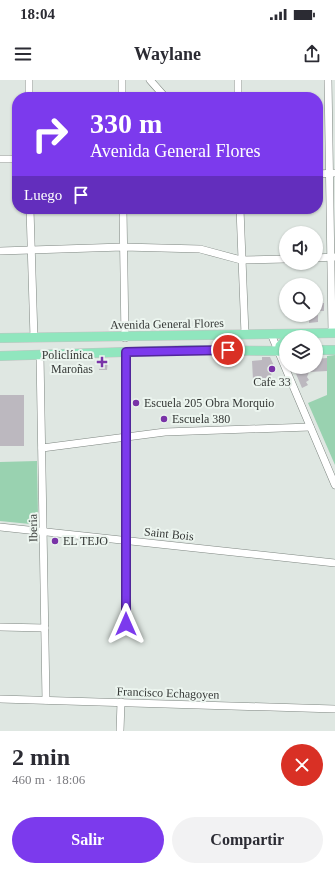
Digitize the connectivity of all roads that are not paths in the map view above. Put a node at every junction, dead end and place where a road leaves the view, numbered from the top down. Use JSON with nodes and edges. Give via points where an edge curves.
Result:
{"nodes":[{"id":1,"x":29,"y":80,"type":"edge"},
{"id":2,"x":122,"y":80,"type":"edge"},
{"id":3,"x":150,"y":80,"type":"edge"},
{"id":4,"x":238,"y":80,"type":"edge"},
{"id":5,"x":328,"y":80,"type":"edge"},
{"id":6,"x":29,"y":92,"type":"edge"},
{"id":7,"x":122,"y":92,"type":"edge"},
{"id":8,"x":161,"y":92,"type":"edge"},
{"id":9,"x":238,"y":92,"type":"edge"},
{"id":10,"x":0,"y":159,"type":"edge"},
{"id":11,"x":12,"y":159,"type":"edge"},
{"id":12,"x":333,"y":173,"type":"edge"},
{"id":13,"x":323,"y":174,"type":"edge"},
{"id":14,"x":30,"y":214,"type":"edge"},
{"id":15,"x":123,"y":214,"type":"edge"},
{"id":16,"x":240,"y":214,"type":"edge"},
{"id":17,"x":123,"y":247,"type":"junction"},
{"id":18,"x":30,"y":250,"type":"junction"},
{"id":19,"x":0,"y":252,"type":"edge"},
{"id":20,"x":333,"y":257,"type":"edge"},
{"id":21,"x":279,"y":258,"type":"edge"},
{"id":22,"x":323,"y":258,"type":"edge"},
{"id":23,"x":241,"y":260,"type":"junction"},
{"id":24,"x":334,"y":333,"type":"edge"},
{"id":25,"x":245,"y":334,"type":"junction"},
{"id":26,"x":271,"y":334,"type":"junction"},
{"id":27,"x":323,"y":336,"type":"edge"},
{"id":28,"x":0,"y":338,"type":"edge"},
{"id":29,"x":34,"y":338,"type":"junction"},
{"id":30,"x":125,"y":338,"type":"junction"},
{"id":31,"x":279,"y":346,"type":"edge"},
{"id":32,"x":323,"y":350,"type":"edge"},
{"id":33,"x":335,"y":350,"type":"edge"},
{"id":34,"x":279,"y":351,"type":"edge"},
{"id":35,"x":126,"y":352,"type":"junction"},
{"id":36,"x":40,"y":355,"type":"junction"},
{"id":37,"x":0,"y":356,"type":"edge"},
{"id":38,"x":290,"y":374,"type":"edge"},
{"id":39,"x":310,"y":427,"type":"junction"},
{"id":40,"x":125,"y":436,"type":"junction"},
{"id":41,"x":42,"y":448,"type":"junction"},
{"id":42,"x":335,"y":485,"type":"edge"},
{"id":43,"x":0,"y":527,"type":"edge"},
{"id":44,"x":44,"y":532,"type":"junction"},
{"id":45,"x":126,"y":541,"type":"junction"},
{"id":46,"x":335,"y":563,"type":"edge"},
{"id":47,"x":126,"y":624,"type":"dead end"},
{"id":48,"x":0,"y":627,"type":"edge"},
{"id":49,"x":45,"y":628,"type":"junction"},
{"id":50,"x":0,"y":699,"type":"edge"},
{"id":51,"x":46,"y":700,"type":"junction"},
{"id":52,"x":121,"y":702,"type":"junction"},
{"id":53,"x":335,"y":709,"type":"edge"},
{"id":54,"x":120,"y":731,"type":"edge"}],
"edges":[{"from":1,"to":6,"type":"street"},
{"from":2,"to":7,"type":"street"},
{"from":3,"to":8,"type":"street"},
{"from":4,"to":9,"type":"street"},
{"from":5,"to":12,"type":"street"},
{"from":10,"to":11,"type":"street"},
{"from":12,"to":13,"type":"street"},
{"from":12,"to":20,"type":"street"},
{"from":14,"to":18,"type":"street"},
{"from":15,"to":17,"type":"street"},
{"from":16,"to":23,"type":"street"},
{"from":17,"to":18,"type":"street"},
{"from":17,"to":23,"type":"street","via":[[200,249]]},
{"from":17,"to":30,"type":"street"},
{"from":18,"to":19,"type":"street"},
{"from":18,"to":29,"type":"street"},
{"from":20,"to":22,"type":"street"},
{"from":20,"to":24,"type":"street"},
{"from":21,"to":23,"type":"street"},
{"from":23,"to":25,"type":"street"},
{"from":24,"to":26,"type":"main road","name":"Avenida General Flores"},
{"from":24,"to":27,"type":"main road"},
{"from":25,"to":26,"type":"main road","name":"Avenida General Flores"},
{"from":25,"to":30,"type":"main road","name":"Avenida General Flores"},
{"from":26,"to":31,"type":"street"},
{"from":28,"to":29,"type":"main road","name":"Avenida General Flores"},
{"from":29,"to":30,"type":"main road","name":"Avenida General Flores"},
{"from":32,"to":33,"type":"main road"},
{"from":34,"to":35,"type":"main road"},
{"from":35,"to":36,"type":"main road"},
{"from":35,"to":40,"type":"street"},
{"from":36,"to":37,"type":"main road"},
{"from":36,"to":41,"type":"street","name":"Iberia"},
{"from":38,"to":39,"type":"street"},
{"from":39,"to":40,"type":"street","via":[[165,432]]},
{"from":39,"to":42,"type":"street"},
{"from":40,"to":41,"type":"street"},
{"from":40,"to":45,"type":"street"},
{"from":41,"to":44,"type":"street","name":"Iberia"},
{"from":43,"to":44,"type":"street","name":"Saint Bois"},
{"from":44,"to":45,"type":"street","name":"Saint Bois"},
{"from":44,"to":49,"type":"street","name":"Iberia"},
{"from":45,"to":46,"type":"street","name":"Saint Bois"},
{"from":45,"to":47,"type":"street"},
{"from":48,"to":49,"type":"street"},
{"from":49,"to":51,"type":"street","name":"Iberia"},
{"from":50,"to":51,"type":"street","name":"Francisco Echagoyen"},
{"from":51,"to":52,"type":"street","name":"Francisco Echagoyen"},
{"from":52,"to":53,"type":"street","name":"Francisco Echagoyen"},
{"from":52,"to":54,"type":"street"}]}
